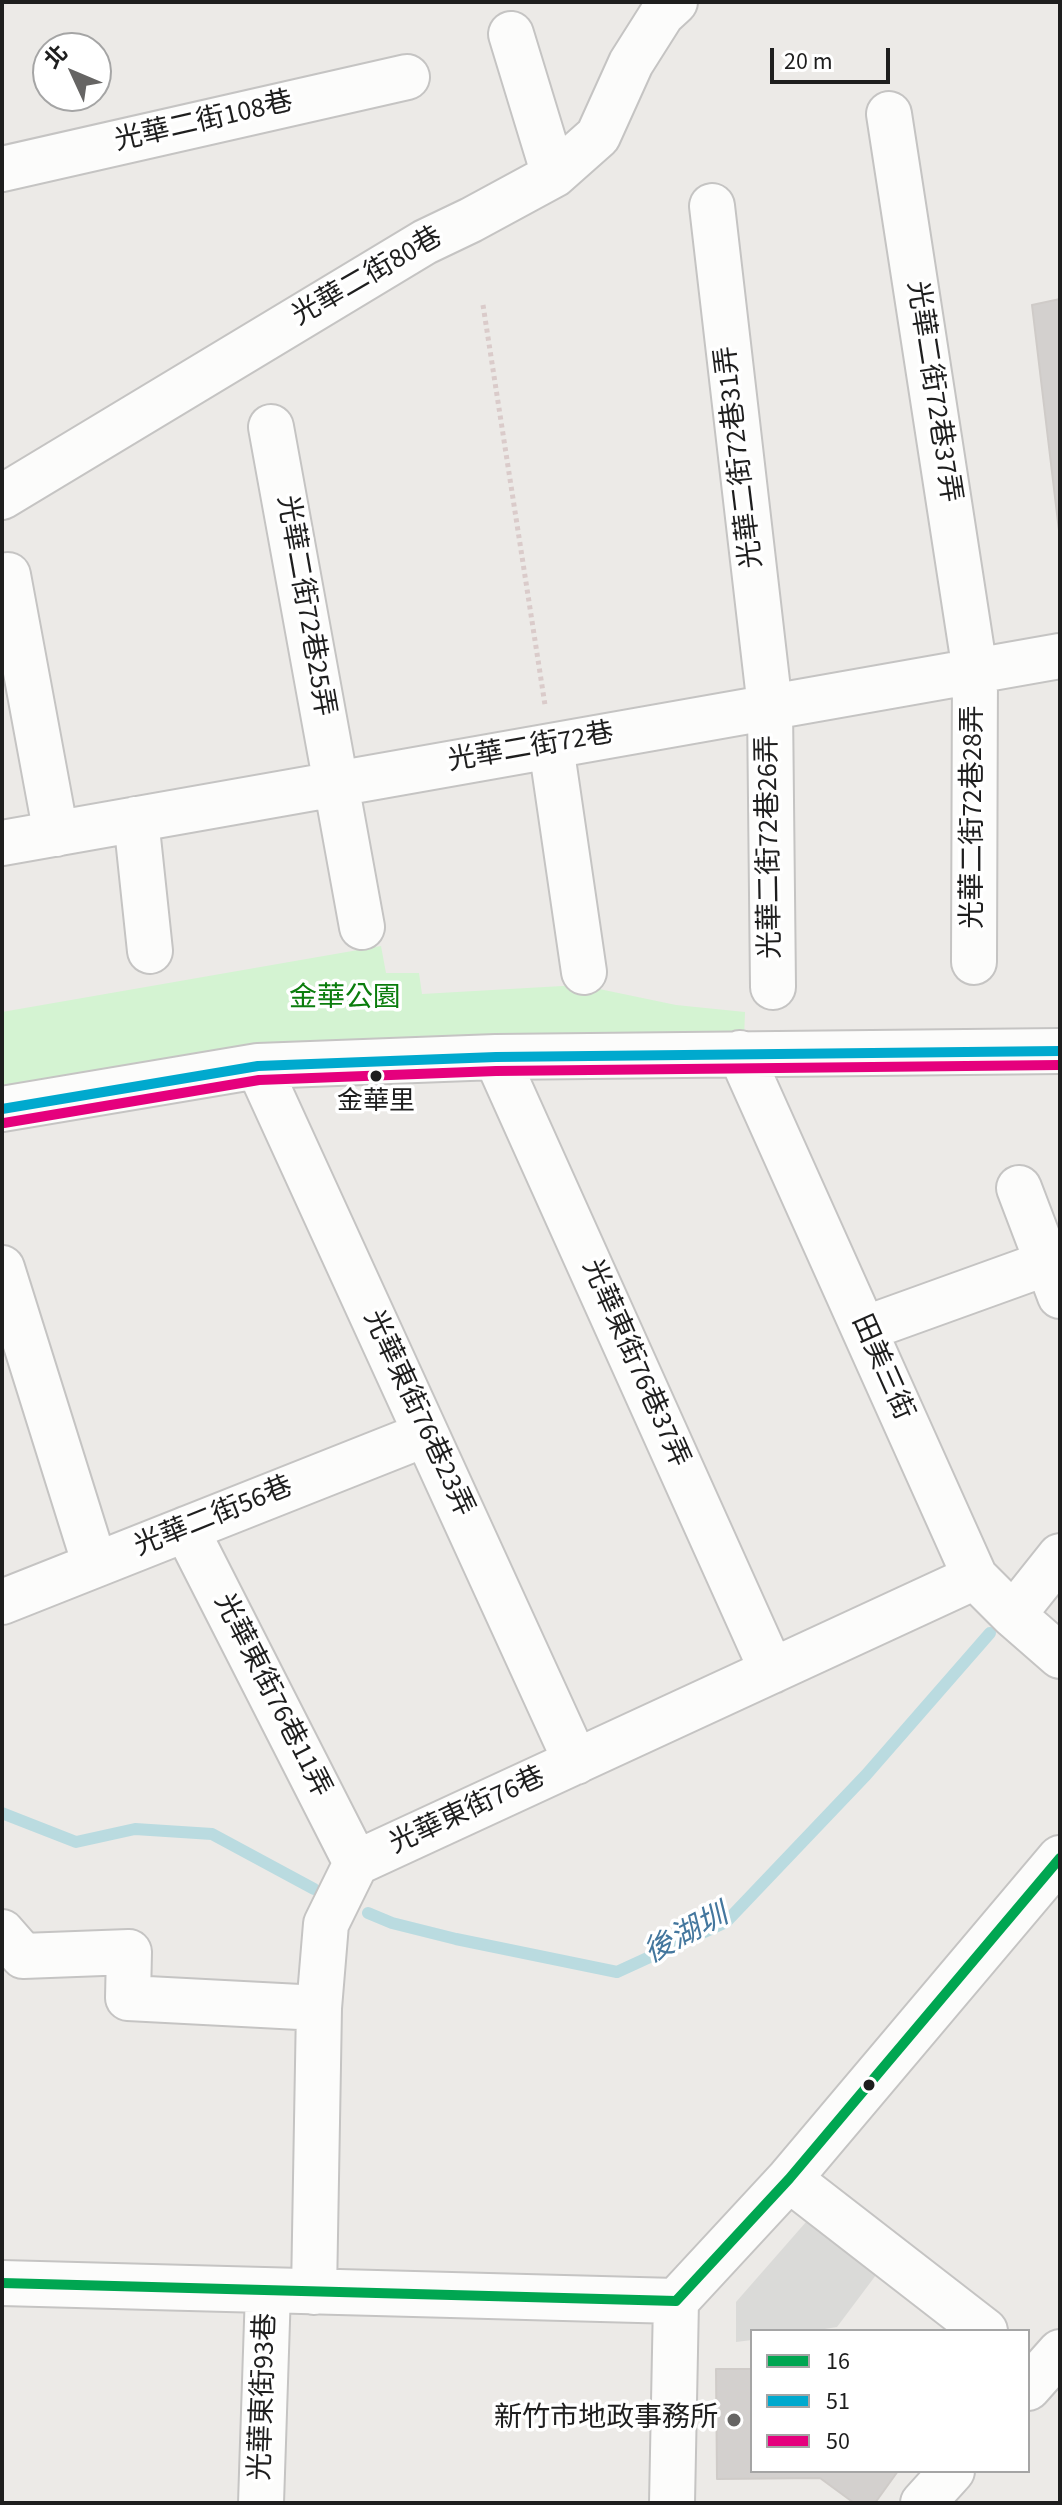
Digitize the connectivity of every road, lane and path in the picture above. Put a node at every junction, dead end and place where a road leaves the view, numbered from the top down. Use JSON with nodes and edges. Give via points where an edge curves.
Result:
{"nodes":[{"id":1,"x":675,"y":2,"type":"edge"},
{"id":2,"x":511,"y":34,"type":"dead end"},
{"id":3,"x":407,"y":77,"type":"dead end"},
{"id":4,"x":889,"y":114,"type":"dead end"},
{"id":5,"x":2,"y":169,"type":"edge"},
{"id":6,"x":554,"y":175,"type":"junction"},
{"id":7,"x":712,"y":206,"type":"dead end"},
{"id":8,"x":483,"y":305,"type":"dead end"},
{"id":9,"x":271,"y":427,"type":"dead end"},
{"id":10,"x":2,"y":497,"type":"edge"},
{"id":11,"x":8,"y":575,"type":"dead end"},
{"id":12,"x":1060,"y":656,"type":"edge"},
{"id":13,"x":975,"y":671,"type":"junction"},
{"id":14,"x":770,"y":707,"type":"junction"},
{"id":15,"x":551,"y":746,"type":"junction"},
{"id":16,"x":337,"y":784,"type":"junction"},
{"id":17,"x":136,"y":819,"type":"junction"},
{"id":18,"x":56,"y":834,"type":"junction"},
{"id":19,"x":2,"y":843,"type":"edge"},
{"id":20,"x":362,"y":927,"type":"dead end"},
{"id":21,"x":150,"y":951,"type":"dead end"},
{"id":22,"x":974,"y":962,"type":"dead end"},
{"id":23,"x":584,"y":972,"type":"dead end"},
{"id":24,"x":773,"y":987,"type":"dead end"},
{"id":25,"x":1060,"y":1051,"type":"edge"},
{"id":26,"x":740,"y":1053,"type":"junction"},
{"id":27,"x":496,"y":1057,"type":"junction"},
{"id":28,"x":258,"y":1066,"type":"junction"},
{"id":29,"x":2,"y":1109,"type":"edge"},
{"id":30,"x":1019,"y":1188,"type":"dead end"},
{"id":31,"x":2,"y":1268,"type":"edge"},
{"id":32,"x":1054,"y":1280,"type":"edge"},
{"id":33,"x":864,"y":1329,"type":"junction"},
{"id":34,"x":426,"y":1434,"type":"junction"},
{"id":35,"x":186,"y":1529,"type":"junction"},
{"id":36,"x":1060,"y":1556,"type":"edge"},
{"id":37,"x":95,"y":1565,"type":"junction"},
{"id":38,"x":975,"y":1577,"type":"junction"},
{"id":39,"x":2,"y":1602,"type":"edge"},
{"id":40,"x":1013,"y":1615,"type":"junction"},
{"id":41,"x":1060,"y":1656,"type":"edge"},
{"id":42,"x":772,"y":1671,"type":"junction"},
{"id":43,"x":576,"y":1762,"type":"junction"},
{"id":44,"x":1060,"y":1858,"type":"edge"},
{"id":45,"x":356,"y":1863,"type":"junction"},
{"id":46,"x":2,"y":1932,"type":"edge"},
{"id":47,"x":319,"y":2008,"type":"junction"},
{"id":48,"x":789,"y":2179,"type":"junction"},
{"id":49,"x":2,"y":2283,"type":"edge"},
{"id":50,"x":268,"y":2291,"type":"junction"},
{"id":51,"x":314,"y":2292,"type":"junction"},
{"id":52,"x":676,"y":2301,"type":"junction"},
{"id":53,"x":982,"y":2329,"type":"edge"},
{"id":54,"x":950,"y":2473,"type":"edge"},
{"id":55,"x":261,"y":2503,"type":"edge"},
{"id":56,"x":672,"y":2503,"type":"edge"},
{"id":57,"x":923,"y":2503,"type":"edge"}],
"edges":[{"from":1,"to":6,"type":"street","name":"光華二街80巷","via":[[631,63],[598,136]]},
{"from":2,"to":6,"type":"street"},
{"from":3,"to":5,"type":"street","name":"光華二街108巷"},
{"from":4,"to":13,"type":"street","name":"光華二街72巷37弄"},
{"from":6,"to":10,"type":"street","name":"光華二街80巷","via":[[425,242]]},
{"from":7,"to":14,"type":"street","name":"光華二街72巷31弄"},
{"from":8,"to":15,"type":"path"},
{"from":9,"to":16,"type":"street","name":"光華二街72巷25弄"},
{"from":11,"to":18,"type":"street"},
{"from":12,"to":13,"type":"street","name":"光華二街72巷"},
{"from":13,"to":14,"type":"street","name":"光華二街72巷"},
{"from":13,"to":22,"type":"street","name":"光華二街72巷28弄"},
{"from":14,"to":15,"type":"street","name":"光華二街72巷"},
{"from":14,"to":24,"type":"street","name":"光華二街72巷26弄"},
{"from":15,"to":16,"type":"street","name":"光華二街72巷"},
{"from":15,"to":23,"type":"street"},
{"from":16,"to":17,"type":"street","name":"光華二街72巷"},
{"from":16,"to":20,"type":"street","name":"光華二街72巷25弄"},
{"from":17,"to":18,"type":"street","name":"光華二街72巷"},
{"from":17,"to":21,"type":"street"},
{"from":18,"to":19,"type":"street","name":"光華二街72巷"},
{"from":25,"to":26,"type":"street"},
{"from":26,"to":27,"type":"street"},
{"from":26,"to":33,"type":"street","name":"田美三街"},
{"from":27,"to":28,"type":"street"},
{"from":27,"to":42,"type":"street","name":"光華東街76巷37弄"},
{"from":28,"to":29,"type":"street"},
{"from":28,"to":34,"type":"street","name":"光華東街76巷23弄"},
{"from":30,"to":32,"type":"street"},
{"from":31,"to":37,"type":"street"},
{"from":32,"to":33,"type":"street"},
{"from":33,"to":38,"type":"street","name":"田美三街"},
{"from":34,"to":35,"type":"street","name":"光華二街56巷"},
{"from":34,"to":43,"type":"street","name":"光華東街76巷23弄"},
{"from":35,"to":37,"type":"street","name":"光華二街56巷"},
{"from":35,"to":45,"type":"street","name":"光華東街76巷11弄"},
{"from":36,"to":40,"type":"street"},
{"from":37,"to":39,"type":"street","name":"光華二街56巷"},
{"from":38,"to":40,"type":"street","name":"田美三街"},
{"from":38,"to":42,"type":"street","name":"光華東街76巷"},
{"from":40,"to":41,"type":"street","name":"田美三街"},
{"from":42,"to":43,"type":"street","name":"光華東街76巷"},
{"from":43,"to":45,"type":"street","name":"光華東街76巷"},
{"from":44,"to":48,"type":"street"},
{"from":45,"to":47,"type":"street","name":"光華東街76巷","via":[[326,1924]]},
{"from":46,"to":47,"type":"street","via":[[23,1956],[129,1952],[128,1998]]},
{"from":47,"to":51,"type":"street","name":"光華東街76巷"},
{"from":48,"to":52,"type":"street"},
{"from":48,"to":53,"type":"street"},
{"from":49,"to":50,"type":"street"},
{"from":50,"to":51,"type":"street"},
{"from":50,"to":55,"type":"street","name":"光華東街93巷"},
{"from":51,"to":52,"type":"street"},
{"from":52,"to":56,"type":"street"},
{"from":54,"to":57,"type":"street"}]}
